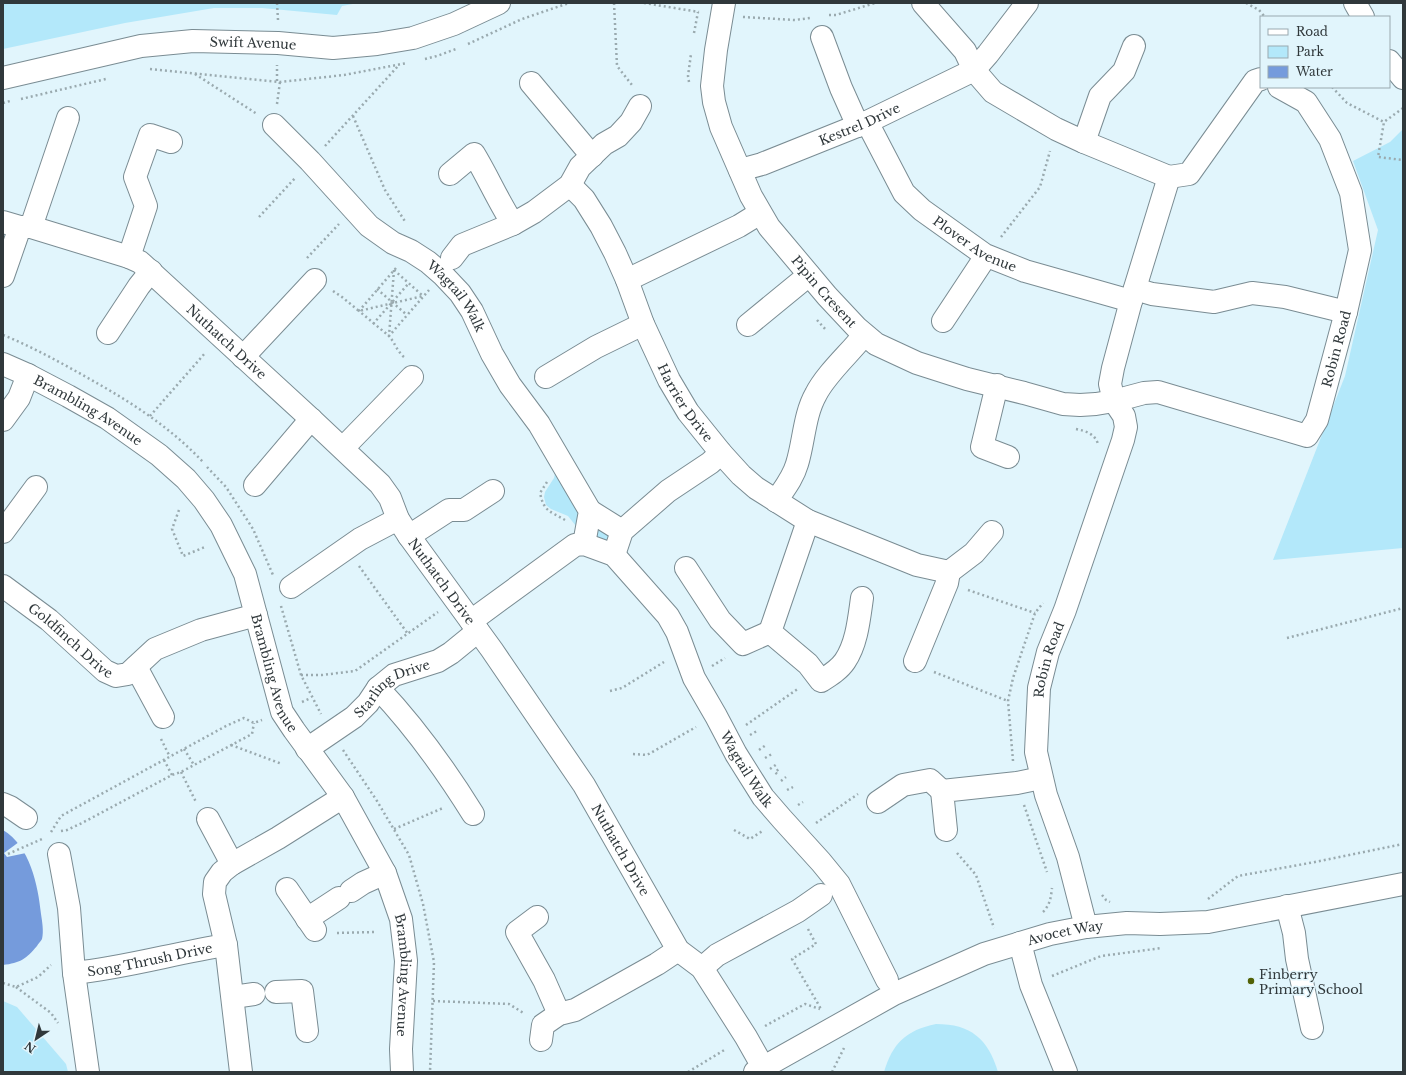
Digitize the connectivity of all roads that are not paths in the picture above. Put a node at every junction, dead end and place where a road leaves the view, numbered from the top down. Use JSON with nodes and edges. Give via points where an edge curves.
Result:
{"nodes":[{"id":1,"x":498,"y":3,"type":"edge"},
{"id":2,"x":923,"y":3,"type":"edge"},
{"id":3,"x":1027,"y":3,"type":"edge"},
{"id":4,"x":1355,"y":3,"type":"edge"},
{"id":5,"x":723,"y":10,"type":"edge"},
{"id":6,"x":1362,"y":16,"type":"edge"},
{"id":7,"x":820,"y":24,"type":"road end"},
{"id":8,"x":1134,"y":46,"type":"dead end"},
{"id":9,"x":1390,"y":62,"type":"edge"},
{"id":10,"x":974,"y":70,"type":"junction"},
{"id":11,"x":3,"y":78,"type":"edge"},
{"id":12,"x":1403,"y":78,"type":"edge"},
{"id":13,"x":1260,"y":79,"type":"edge"},
{"id":14,"x":531,"y":84,"type":"dead end"},
{"id":15,"x":1281,"y":88,"type":"edge"},
{"id":16,"x":640,"y":106,"type":"road end"},
{"id":17,"x":68,"y":118,"type":"dead end"},
{"id":18,"x":863,"y":124,"type":"junction"},
{"id":19,"x":274,"y":125,"type":"road end"},
{"id":20,"x":171,"y":142,"type":"dead end"},
{"id":21,"x":1084,"y":142,"type":"junction"},
{"id":22,"x":581,"y":169,"type":"junction"},
{"id":23,"x":740,"y":170,"type":"junction"},
{"id":24,"x":450,"y":174,"type":"dead end"},
{"id":25,"x":1169,"y":178,"type":"junction"},
{"id":26,"x":760,"y":213,"type":"junction"},
{"id":27,"x":513,"y":224,"type":"junction"},
{"id":28,"x":18,"y":225,"type":"edge"},
{"id":29,"x":986,"y":256,"type":"junction"},
{"id":30,"x":129,"y":257,"type":"junction"},
{"id":31,"x":448,"y":266,"type":"junction"},
{"id":32,"x":151,"y":271,"type":"junction"},
{"id":33,"x":309,"y":272,"type":"road end"},
{"id":34,"x":809,"y":275,"type":"junction"},
{"id":35,"x":3,"y":276,"type":"edge"},
{"id":36,"x":627,"y":280,"type":"junction"},
{"id":37,"x":1133,"y":295,"type":"junction"},
{"id":38,"x":1346,"y":312,"type":"junction"},
{"id":39,"x":943,"y":321,"type":"dead end"},
{"id":40,"x":643,"y":324,"type":"junction"},
{"id":41,"x":748,"y":325,"type":"dead end"},
{"id":42,"x":108,"y":333,"type":"dead end"},
{"id":43,"x":864,"y":335,"type":"junction"},
{"id":44,"x":243,"y":357,"type":"junction"},
{"id":45,"x":3,"y":364,"type":"edge"},
{"id":46,"x":28,"y":375,"type":"junction"},
{"id":47,"x":412,"y":377,"type":"dead end"},
{"id":48,"x":546,"y":377,"type":"dead end"},
{"id":49,"x":997,"y":385,"type":"junction"},
{"id":50,"x":1114,"y":401,"type":"junction"},
{"id":51,"x":311,"y":419,"type":"junction"},
{"id":52,"x":3,"y":420,"type":"edge"},
{"id":53,"x":342,"y":448,"type":"junction"},
{"id":54,"x":720,"y":453,"type":"junction"},
{"id":55,"x":1008,"y":457,"type":"dead end"},
{"id":56,"x":255,"y":485,"type":"dead end"},
{"id":57,"x":36,"y":486,"type":"dead end"},
{"id":58,"x":493,"y":491,"type":"dead end"},
{"id":59,"x":776,"y":501,"type":"junction"},
{"id":60,"x":590,"y":511,"type":"junction"},
{"id":61,"x":808,"y":521,"type":"junction"},
{"id":62,"x":404,"y":528,"type":"junction"},
{"id":63,"x":622,"y":531,"type":"junction"},
{"id":64,"x":3,"y":532,"type":"edge"},
{"id":65,"x":992,"y":532,"type":"dead end"},
{"id":66,"x":579,"y":544,"type":"junction"},
{"id":67,"x":614,"y":555,"type":"junction"},
{"id":68,"x":686,"y":568,"type":"dead end"},
{"id":69,"x":948,"y":577,"type":"junction"},
{"id":70,"x":291,"y":587,"type":"dead end"},
{"id":71,"x":4,"y":591,"type":"edge"},
{"id":72,"x":862,"y":598,"type":"dead end"},
{"id":73,"x":256,"y":615,"type":"junction"},
{"id":74,"x":474,"y":626,"type":"junction"},
{"id":75,"x":770,"y":632,"type":"junction"},
{"id":76,"x":916,"y":660,"type":"road end"},
{"id":77,"x":136,"y":667,"type":"junction"},
{"id":78,"x":378,"y":688,"type":"junction"},
{"id":79,"x":163,"y":717,"type":"dead end"},
{"id":80,"x":307,"y":749,"type":"junction"},
{"id":81,"x":1041,"y":778,"type":"junction"},
{"id":82,"x":942,"y":791,"type":"junction"},
{"id":83,"x":343,"y":797,"type":"junction"},
{"id":84,"x":878,"y":802,"type":"road end"},
{"id":85,"x":3,"y":804,"type":"edge"},
{"id":86,"x":468,"y":806,"type":"road end"},
{"id":87,"x":26,"y":818,"type":"dead end"},
{"id":88,"x":208,"y":819,"type":"road end"},
{"id":89,"x":946,"y":830,"type":"dead end"},
{"id":90,"x":59,"y":854,"type":"road end"},
{"id":91,"x":232,"y":864,"type":"junction"},
{"id":92,"x":385,"y":873,"type":"junction"},
{"id":93,"x":1403,"y":884,"type":"edge"},
{"id":94,"x":287,"y":889,"type":"dead end"},
{"id":95,"x":821,"y":894,"type":"dead end"},
{"id":96,"x":1287,"y":906,"type":"junction"},
{"id":97,"x":537,"y":917,"type":"dead end"},
{"id":98,"x":1086,"y":927,"type":"junction"},
{"id":99,"x":1020,"y":943,"type":"junction"},
{"id":100,"x":226,"y":945,"type":"junction"},
{"id":101,"x":678,"y":950,"type":"junction"},
{"id":102,"x":702,"y":968,"type":"junction"},
{"id":103,"x":74,"y":973,"type":"junction"},
{"id":104,"x":887,"y":980,"type":"dead end"},
{"id":105,"x":276,"y":992,"type":"dead end"},
{"id":106,"x":254,"y":994,"type":"dead end"},
{"id":107,"x":233,"y":997,"type":"junction"},
{"id":108,"x":1312,"y":1028,"type":"dead end"},
{"id":109,"x":307,"y":1032,"type":"dead end"},
{"id":110,"x":759,"y":1070,"type":"edge"},
{"id":111,"x":88,"y":1072,"type":"edge"},
{"id":112,"x":241,"y":1072,"type":"edge"},
{"id":113,"x":402,"y":1072,"type":"edge"},
{"id":114,"x":1066,"y":1072,"type":"edge"}],
"edges":[{"from":1,"to":11,"type":"street","name":"Swift Avenue","via":[[454,24],[413,38],[377,44],[333,48],[278,43],[193,41],[141,46]]},
{"from":2,"to":10,"type":"street","via":[[965,51]]},
{"from":3,"to":10,"type":"street"},
{"from":4,"to":6,"type":"street"},
{"from":5,"to":23,"type":"street","name":"Pipin Cresent","via":[[712,86],[721,127]]},
{"from":7,"to":18,"type":"street","name":"Plover Avenue","via":[[841,88]]},
{"from":8,"to":21,"type":"street","via":[[1124,71],[1100,96]]},
{"from":9,"to":12,"type":"street"},
{"from":10,"to":18,"type":"street","name":"Kestrel Drive"},
{"from":10,"to":21,"type":"street","via":[[994,92],[1056,129]]},
{"from":13,"to":25,"type":"street","via":[[1254,81],[1188,174]]},
{"from":14,"to":22,"type":"street","name":"Harrier Drive"},
{"from":15,"to":38,"type":"street","name":"Robin Road","via":[[1306,102],[1330,139],[1351,194],[1360,250]]},
{"from":16,"to":22,"type":"street","via":[[631,122],[618,136],[604,144]]},
{"from":17,"to":28,"type":"street"},
{"from":18,"to":23,"type":"street","name":"Kestrel Drive","via":[[762,164]]},
{"from":18,"to":29,"type":"street","name":"Plover Avenue","via":[[904,194]]},
{"from":19,"to":31,"type":"street","name":"Wagtail Walk","via":[[369,226],[428,262]]},
{"from":20,"to":30,"type":"street","via":[[150,136],[135,177],[146,206]]},
{"from":21,"to":25,"type":"street"},
{"from":22,"to":27,"type":"street","via":[[534,212]]},
{"from":22,"to":36,"type":"street","name":"Harrier Drive","via":[[584,200],[597,219]]},
{"from":23,"to":26,"type":"street","name":"Pipin Cresent"},
{"from":24,"to":27,"type":"street","via":[[474,154]]},
{"from":25,"to":37,"type":"street","name":"Robin Road"},
{"from":26,"to":34,"type":"street","name":"Pipin Cresent"},
{"from":26,"to":36,"type":"street","via":[[739,226]]},
{"from":27,"to":31,"type":"street","via":[[462,245]]},
{"from":28,"to":30,"type":"street","name":"Nuthatch Drive"},
{"from":28,"to":35,"type":"street"},
{"from":29,"to":37,"type":"street","name":"Plover Avenue","via":[[1025,271]]},
{"from":29,"to":39,"type":"street"},
{"from":30,"to":32,"type":"street","name":"Nuthatch Drive"},
{"from":31,"to":60,"type":"street","name":"Wagtail Walk","via":[[492,354],[510,385],[539,424]]},
{"from":32,"to":42,"type":"street"},
{"from":32,"to":44,"type":"street","name":"Nuthatch Drive"},
{"from":33,"to":44,"type":"street"},
{"from":34,"to":41,"type":"street"},
{"from":34,"to":43,"type":"street","name":"Pipin Cresent"},
{"from":36,"to":40,"type":"street","name":"Harrier Drive"},
{"from":37,"to":38,"type":"street","name":"Plover Avenue","via":[[1152,294],[1214,302],[1252,293],[1285,297]]},
{"from":37,"to":50,"type":"street","name":"Robin Road","via":[[1110,384]]},
{"from":38,"to":50,"type":"street","name":"Robin Road","via":[[1317,420],[1308,436],[1158,392]]},
{"from":40,"to":48,"type":"street","via":[[596,347]]},
{"from":40,"to":54,"type":"street","name":"Harrier Drive","via":[[669,380],[688,412]]},
{"from":43,"to":49,"type":"street","name":"Pipin Cresent","via":[[876,344],[917,363]]},
{"from":43,"to":59,"type":"street","via":[[815,394],[792,478]]},
{"from":44,"to":51,"type":"street","name":"Nuthatch Drive"},
{"from":45,"to":46,"type":"street","name":"Brambling Avenue"},
{"from":46,"to":52,"type":"street","via":[[19,398]]},
{"from":46,"to":73,"type":"street","name":"Brambling Avenue","via":[[107,418],[186,479],[221,525],[234,550],[245,574]]},
{"from":47,"to":53,"type":"street"},
{"from":49,"to":50,"type":"street","name":"Pipin Cresent","via":[[1063,404],[1080,406]]},
{"from":49,"to":55,"type":"street","via":[[982,447]]},
{"from":50,"to":81,"type":"street","name":"Robin Road","via":[[1124,416],[1126,427],[1123,440],[1065,610],[1048,652],[1039,688],[1036,752]]},
{"from":51,"to":53,"type":"street","name":"Nuthatch Drive"},
{"from":51,"to":56,"type":"street"},
{"from":53,"to":62,"type":"street","name":"Nuthatch Drive","via":[[380,484],[390,498]]},
{"from":54,"to":59,"type":"street","name":"Harrier Drive","via":[[756,488]]},
{"from":54,"to":63,"type":"street","via":[[710,463],[668,491]]},
{"from":57,"to":64,"type":"street"},
{"from":58,"to":62,"type":"street","via":[[464,510],[449,510]]},
{"from":59,"to":61,"type":"street","name":"Harrier Drive"},
{"from":60,"to":63,"type":"street","name":"Wagtail Walk"},
{"from":60,"to":66,"type":"street"},
{"from":61,"to":69,"type":"street","name":"Harrier Drive"},
{"from":61,"to":75,"type":"street"},
{"from":62,"to":70,"type":"street","via":[[360,539]]},
{"from":62,"to":74,"type":"street","name":"Nuthatch Drive"},
{"from":63,"to":67,"type":"street"},
{"from":65,"to":69,"type":"street"},
{"from":66,"to":67,"type":"street","name":"Wagtail Walk"},
{"from":66,"to":74,"type":"street"},
{"from":67,"to":104,"type":"street","name":"Wagtail Walk","via":[[668,616],[678,632],[694,678],[716,716],[742,745],[763,797],[839,884]]},
{"from":68,"to":75,"type":"street","via":[[739,648]]},
{"from":69,"to":76,"type":"street"},
{"from":71,"to":77,"type":"street","name":"Goldfinch Drive","via":[[49,620],[105,671],[116,676],[128,674]]},
{"from":72,"to":75,"type":"street","via":[[853,646],[845,662],[821,681],[808,664]]},
{"from":73,"to":77,"type":"street","name":"Goldfinch Drive","via":[[201,630],[156,649]]},
{"from":73,"to":80,"type":"street","name":"Brambling Avenue","via":[[282,712]]},
{"from":74,"to":78,"type":"street","name":"Starling Drive","via":[[451,653],[438,661],[394,675]]},
{"from":74,"to":101,"type":"street","name":"Nuthatch Drive","via":[[584,785]]},
{"from":77,"to":79,"type":"street","name":"Goldfinch Drive"},
{"from":78,"to":80,"type":"street","name":"Starling Drive","via":[[354,717]]},
{"from":78,"to":86,"type":"street","via":[[445,771]]},
{"from":80,"to":83,"type":"street","name":"Brambling Avenue"},
{"from":81,"to":82,"type":"street"},
{"from":81,"to":98,"type":"street","name":"Robin Road","via":[[1068,856]]},
{"from":82,"to":84,"type":"street","via":[[930,780],[903,785]]},
{"from":82,"to":89,"type":"street"},
{"from":83,"to":91,"type":"street","name":"Song Thrush Drive"},
{"from":83,"to":92,"type":"street","name":"Brambling Avenue"},
{"from":85,"to":87,"type":"street"},
{"from":88,"to":91,"type":"street"},
{"from":90,"to":103,"type":"street","name":"Song Thrush Drive","via":[[69,908]]},
{"from":91,"to":100,"type":"street","name":"Song Thrush Drive","via":[[215,882],[214,894]]},
{"from":92,"to":94,"type":"street","via":[[345,895],[311,924]]},
{"from":92,"to":113,"type":"street","name":"Brambling Avenue","via":[[401,919],[406,961]]},
{"from":93,"to":96,"type":"street","name":"Avocet Way"},
{"from":95,"to":102,"type":"street","via":[[798,911],[717,955]]},
{"from":96,"to":98,"type":"street","name":"Avocet Way","via":[[1208,922],[1127,923]]},
{"from":96,"to":108,"type":"street"},
{"from":97,"to":101,"type":"street","via":[[517,932],[544,980],[547,1026],[658,964]]},
{"from":98,"to":99,"type":"street","name":"Avocet Way"},
{"from":99,"to":110,"type":"street","name":"Avocet Way","via":[[984,954],[894,994]]},
{"from":99,"to":114,"type":"street","via":[[1031,985]]},
{"from":100,"to":103,"type":"street","name":"Song Thrush Drive"},
{"from":100,"to":107,"type":"street","name":"Song Thrush Drive"},
{"from":101,"to":102,"type":"street","name":"Nuthatch Drive"},
{"from":102,"to":110,"type":"street","name":"Nuthatch Drive","via":[[746,1037]]},
{"from":103,"to":111,"type":"street","name":"Song Thrush Drive"},
{"from":105,"to":109,"type":"street","via":[[302,991]]},
{"from":106,"to":107,"type":"street"},
{"from":107,"to":112,"type":"street","name":"Song Thrush Drive"}]}
